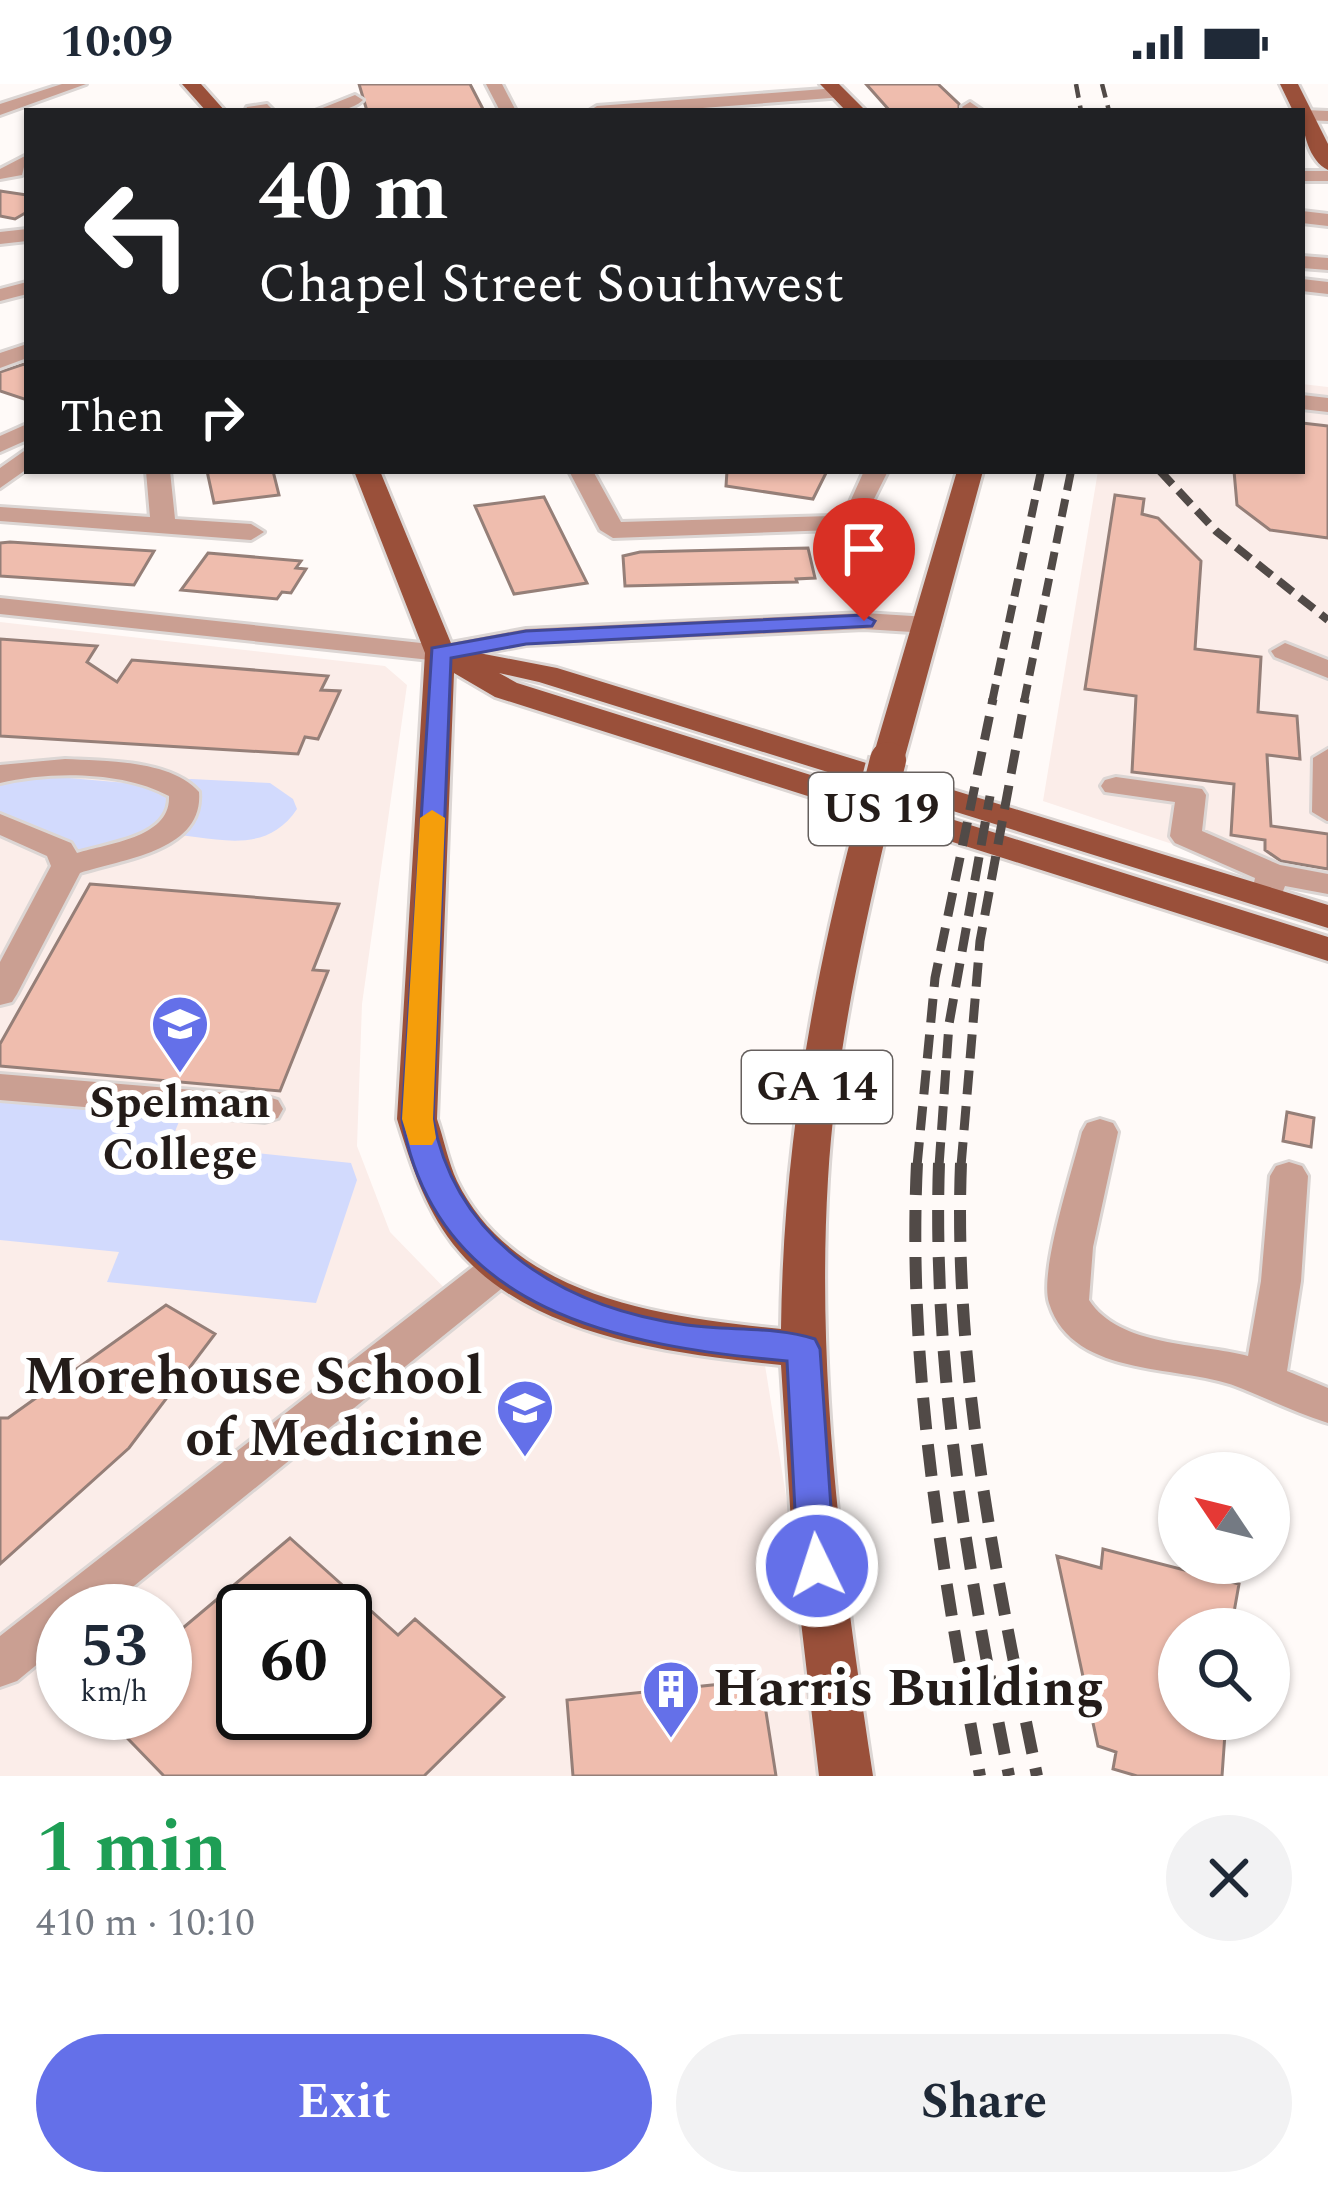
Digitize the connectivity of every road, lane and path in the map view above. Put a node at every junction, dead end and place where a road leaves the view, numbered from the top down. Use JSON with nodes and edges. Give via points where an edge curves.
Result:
{"nodes":[{"id":1,"x":78,"y":84,"type":"edge"},
{"id":2,"x":191,"y":84,"type":"edge"},
{"id":3,"x":725,"y":84,"type":"edge"},
{"id":4,"x":833,"y":88,"type":"edge"},
{"id":5,"x":355,"y":100,"type":"dead end"},
{"id":6,"x":739,"y":100,"type":"junction"},
{"id":7,"x":212,"y":108,"type":"edge"},
{"id":8,"x":332,"y":108,"type":"edge"},
{"id":9,"x":636,"y":108,"type":"edge"},
{"id":10,"x":0,"y":110,"type":"edge"},
{"id":11,"x":1311,"y":121,"type":"edge"},
{"id":12,"x":1328,"y":165,"type":"edge"},
{"id":13,"x":24,"y":459,"type":"edge"},
{"id":14,"x":158,"y":474,"type":"edge"},
{"id":15,"x":368,"y":474,"type":"edge"},
{"id":16,"x":583,"y":474,"type":"edge"},
{"id":17,"x":875,"y":474,"type":"edge"},
{"id":18,"x":969,"y":474,"type":"edge"},
{"id":19,"x":0,"y":481,"type":"edge"},
{"id":20,"x":0,"y":514,"type":"edge"},
{"id":21,"x":163,"y":526,"type":"junction"},
{"id":22,"x":251,"y":532,"type":"dead end"},
{"id":23,"x":0,"y":607,"type":"edge"},
{"id":24,"x":928,"y":625,"type":"junction"},
{"id":25,"x":1285,"y":651,"type":"dead end"},
{"id":26,"x":440,"y":653,"type":"junction"},
{"id":27,"x":1328,"y":670,"type":"edge"},
{"id":28,"x":1328,"y":758,"type":"edge"},
{"id":29,"x":0,"y":774,"type":"edge"},
{"id":30,"x":1116,"y":786,"type":"dead end"},
{"id":31,"x":1327,"y":812,"type":"edge"},
{"id":32,"x":0,"y":823,"type":"edge"},
{"id":33,"x":67,"y":866,"type":"junction"},
{"id":34,"x":1269,"y":885,"type":"junction"},
{"id":35,"x":1326,"y":900,"type":"edge"},
{"id":36,"x":1328,"y":949,"type":"edge"},
{"id":37,"x":0,"y":994,"type":"edge"},
{"id":38,"x":0,"y":1087,"type":"edge"},
{"id":39,"x":265,"y":1109,"type":"dead end"},
{"id":40,"x":1100,"y":1132,"type":"dead end"},
{"id":41,"x":1289,"y":1176,"type":"dead end"},
{"id":42,"x":502,"y":1265,"type":"junction"},
{"id":43,"x":803,"y":1349,"type":"junction"},
{"id":44,"x":1265,"y":1381,"type":"junction"},
{"id":45,"x":1328,"y":1406,"type":"edge"},
{"id":46,"x":101,"y":1584,"type":"edge"},
{"id":47,"x":36,"y":1636,"type":"edge"},
{"id":48,"x":0,"y":1665,"type":"edge"},
{"id":49,"x":846,"y":1776,"type":"edge"}],
"edges":[{"from":1,"to":10,"type":"street"},
{"from":2,"to":7,"type":"main road"},
{"from":3,"to":6,"type":"street"},
{"from":4,"to":6,"type":"street"},
{"from":5,"to":8,"type":"street"},
{"from":6,"to":9,"type":"street"},
{"from":11,"to":12,"type":"main road"},
{"from":13,"to":19,"type":"street"},
{"from":14,"to":21,"type":"street"},
{"from":15,"to":26,"type":"main road"},
{"from":16,"to":17,"type":"street","via":[[613,530],[835,523],[860,508]]},
{"from":18,"to":24,"type":"main road","number":"GA 14"},
{"from":20,"to":21,"type":"street"},
{"from":21,"to":22,"type":"street"},
{"from":23,"to":26,"type":"street"},
{"from":24,"to":26,"type":"street","via":[[864,621],[526,638]]},
{"from":24,"to":43,"type":"main road","number":"GA 14","bridge":true,"via":[[821,1046]]},
{"from":25,"to":27,"type":"street"},
{"from":26,"to":34,"type":"main road","number":"US 19","via":[[546,674]]},
{"from":26,"to":36,"type":"main road","number":"US 19","via":[[506,690]]},
{"from":26,"to":42,"type":"main road","via":[[418,1119],[442,1198]]},
{"from":28,"to":31,"type":"street"},
{"from":29,"to":33,"type":"street","via":[[25,766],[163,778],[184,792],[185,807],[166,836]]},
{"from":30,"to":34,"type":"street","via":[[1191,795],[1186,836]]},
{"from":32,"to":33,"type":"street","via":[[60,850]]},
{"from":33,"to":37,"type":"street"},
{"from":34,"to":35,"type":"main road","number":"US 19"},
{"from":38,"to":39,"type":"street"},
{"from":40,"to":44,"type":"street","via":[[1069,1302],[1085,1325],[1120,1342]]},
{"from":41,"to":44,"type":"street"},
{"from":42,"to":43,"type":"main road","via":[[556,1299],[627,1326]]},
{"from":42,"to":46,"type":"street"},
{"from":43,"to":49,"type":"main road","via":[[817,1566]]},
{"from":44,"to":45,"type":"street"},
{"from":47,"to":48,"type":"street"}]}
